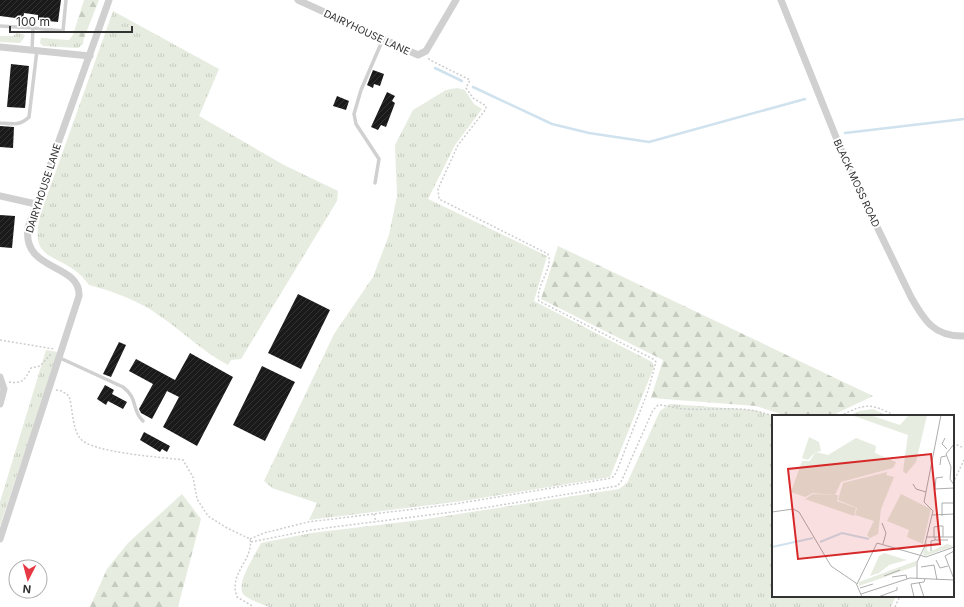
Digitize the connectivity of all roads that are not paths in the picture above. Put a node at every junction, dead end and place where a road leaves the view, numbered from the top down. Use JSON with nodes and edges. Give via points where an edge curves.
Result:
{"nodes":[{"id":1,"x":66,"y":0,"type":"edge"},
{"id":2,"x":109,"y":0,"type":"edge"},
{"id":3,"x":298,"y":0,"type":"edge"},
{"id":4,"x":456,"y":0,"type":"edge"},
{"id":5,"x":781,"y":0,"type":"edge"},
{"id":6,"x":0,"y":26,"type":"edge"},
{"id":7,"x":33,"y":28,"type":"junction"},
{"id":8,"x":383,"y":39,"type":"junction"},
{"id":9,"x":0,"y":47,"type":"edge"},
{"id":10,"x":34,"y":50,"type":"junction"},
{"id":11,"x":90,"y":56,"type":"junction"},
{"id":12,"x":0,"y":123,"type":"edge"},
{"id":13,"x":375,"y":183,"type":"dead end"},
{"id":14,"x":0,"y":196,"type":"edge"},
{"id":15,"x":36,"y":204,"type":"junction"},
{"id":16,"x":964,"y":336,"type":"edge"},
{"id":17,"x":60,"y":358,"type":"junction"},
{"id":18,"x":1,"y":379,"type":"edge"},
{"id":19,"x":0,"y":404,"type":"edge"},
{"id":20,"x":143,"y":421,"type":"dead end"},
{"id":21,"x":0,"y":539,"type":"edge"}],
"edges":[{"from":1,"to":7,"type":"lane","via":[[63,31]]},
{"from":2,"to":11,"type":"street","name":"DAIRYHOUSE LANE"},
{"from":3,"to":8,"type":"street","name":"DAIRYHOUSE LANE"},
{"from":4,"to":8,"type":"street","name":"DAIRYHOUSE LANE","via":[[425,52],[415,54]]},
{"from":5,"to":16,"type":"street","name":"BLACK MOSS ROAD","via":[[848,167],[911,297],[922,317],[932,328],[946,334]]},
{"from":6,"to":7,"type":"lane"},
{"from":7,"to":10,"type":"lane"},
{"from":8,"to":13,"type":"lane","via":[[363,84],[354,114],[356,124],[379,160]]},
{"from":9,"to":10,"type":"street"},
{"from":10,"to":11,"type":"street"},
{"from":10,"to":12,"type":"lane","via":[[29,117],[17,124]]},
{"from":11,"to":15,"type":"street","name":"DAIRYHOUSE LANE"},
{"from":14,"to":15,"type":"street"},
{"from":15,"to":17,"type":"street","name":"DAIRYHOUSE LANE","via":[[28,228],[27,241],[30,249],[38,258],[73,280],[80,291]]},
{"from":17,"to":20,"type":"lane","via":[[126,389],[134,399],[137,415]]},
{"from":17,"to":21,"type":"street","name":"DAIRYHOUSE LANE"},
{"from":18,"to":19,"type":"street","via":[[4,389]]}]}
